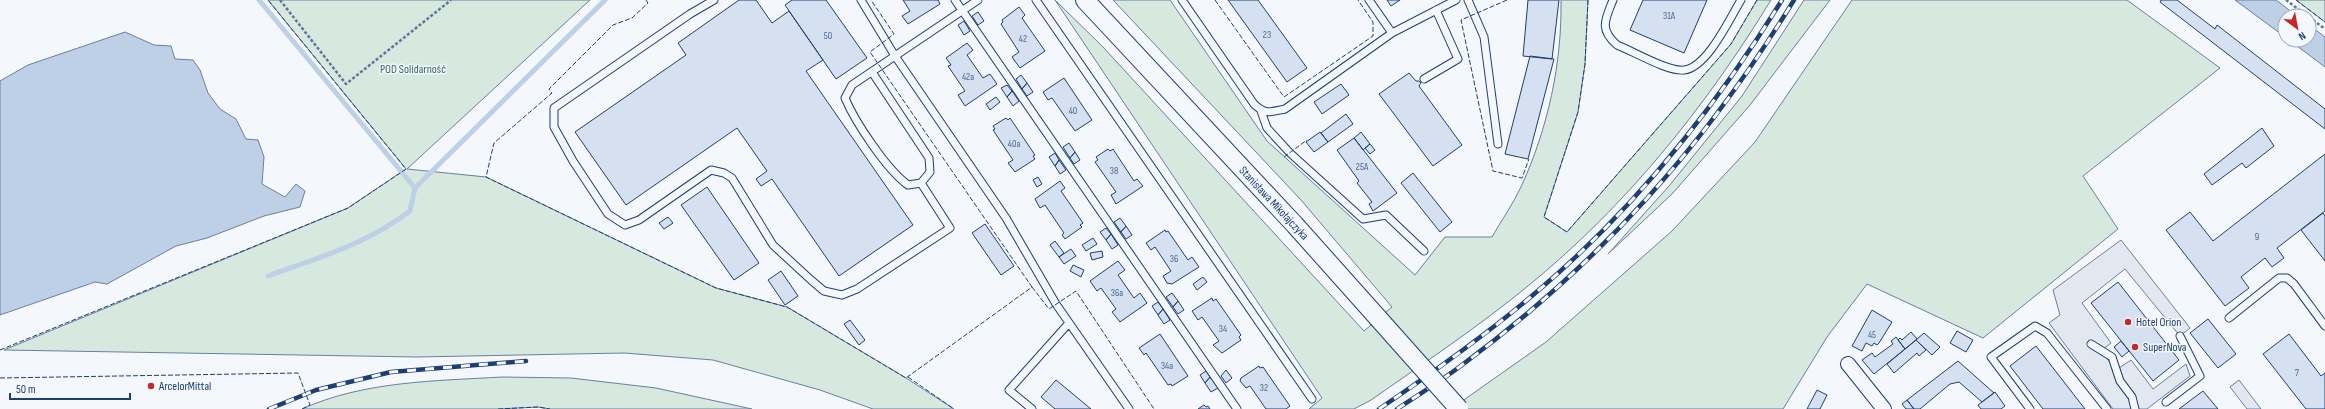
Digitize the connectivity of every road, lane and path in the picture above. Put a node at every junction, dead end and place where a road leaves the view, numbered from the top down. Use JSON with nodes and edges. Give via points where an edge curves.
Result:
{"nodes":[{"id":1,"x":280,"y":0,"type":"edge"},
{"id":2,"x":451,"y":0,"type":"edge"},
{"id":3,"x":714,"y":0,"type":"edge"},
{"id":4,"x":860,"y":0,"type":"edge"},
{"id":5,"x":955,"y":0,"type":"edge"},
{"id":6,"x":978,"y":0,"type":"edge"},
{"id":7,"x":1036,"y":0,"type":"edge"},
{"id":8,"x":1085,"y":0,"type":"edge"},
{"id":9,"x":1182,"y":0,"type":"edge"},
{"id":10,"x":1369,"y":0,"type":"edge"},
{"id":11,"x":1456,"y":0,"type":"edge"},
{"id":12,"x":1468,"y":0,"type":"edge"},
{"id":13,"x":1613,"y":0,"type":"edge"},
{"id":14,"x":1741,"y":0,"type":"edge"},
{"id":15,"x":2286,"y":0,"type":"edge"},
{"id":16,"x":2296,"y":8,"type":"edge"},
{"id":17,"x":962,"y":10,"type":"junction"},
{"id":18,"x":1436,"y":10,"type":"junction"},
{"id":19,"x":1392,"y":33,"type":"junction"},
{"id":20,"x":895,"y":56,"type":"junction"},
{"id":21,"x":872,"y":72,"type":"junction"},
{"id":22,"x":1424,"y":79,"type":"dead end"},
{"id":23,"x":1261,"y":111,"type":"junction"},
{"id":24,"x":1498,"y":144,"type":"dead end"},
{"id":25,"x":921,"y":182,"type":"junction"},
{"id":26,"x":1424,"y":251,"type":"dead end"},
{"id":27,"x":2229,"y":318,"type":"dead end"},
{"id":28,"x":1069,"y":323,"type":"junction"},
{"id":29,"x":2325,"y":326,"type":"edge"},
{"id":30,"x":2180,"y":336,"type":"dead end"},
{"id":31,"x":2091,"y":344,"type":"dead end"},
{"id":32,"x":1848,"y":364,"type":"dead end"},
{"id":33,"x":1312,"y":399,"type":"dead end"},
{"id":34,"x":2166,"y":402,"type":"dead end"},
{"id":35,"x":1032,"y":409,"type":"edge"},
{"id":36,"x":1129,"y":409,"type":"edge"},
{"id":37,"x":1237,"y":409,"type":"edge"},
{"id":38,"x":1459,"y":409,"type":"edge"},
{"id":39,"x":1884,"y":409,"type":"edge"},
{"id":40,"x":2030,"y":409,"type":"edge"},
{"id":41,"x":2107,"y":409,"type":"edge"},
{"id":42,"x":2135,"y":409,"type":"edge"}],
"edges":[{"from":1,"to":2,"type":"path","via":[[346,84]]},
{"from":3,"to":25,"type":"lane","via":[[554,108],[554,127],[608,214],[625,225],[639,220],[711,170],[724,173],[732,178],[773,245],[824,291],[842,295],[857,289],[950,228]]},
{"from":4,"to":20,"type":"lane"},
{"from":5,"to":17,"type":"lane"},
{"from":6,"to":17,"type":"lane"},
{"from":7,"to":33,"type":"lane"},
{"from":8,"to":38,"type":"street","name":"Stanisława Mikołajczyka","bridge":true,"via":[[1295,225]]},
{"from":9,"to":23,"type":"lane"},
{"from":10,"to":19,"type":"lane"},
{"from":11,"to":18,"type":"lane"},
{"from":12,"to":24,"type":"lane","via":[[1484,37]]},
{"from":13,"to":14,"type":"lane","via":[[1605,19],[1607,34],[1611,39],[1618,45],[1672,68],[1684,70],[1695,66],[1713,47]]},
{"from":15,"to":16,"type":"path"},
{"from":17,"to":20,"type":"lane"},
{"from":17,"to":37,"type":"lane"},
{"from":18,"to":19,"type":"lane"},
{"from":18,"to":22,"type":"lane","via":[[1458,59]]},
{"from":19,"to":23,"type":"lane","via":[[1285,109]]},
{"from":20,"to":21,"type":"lane"},
{"from":20,"to":28,"type":"lane","via":[[1006,218]]},
{"from":21,"to":25,"type":"lane","via":[[929,158],[930,172]]},
{"from":21,"to":25,"type":"lane","via":[[852,85],[845,98],[850,111],[896,176],[908,184]]},
{"from":23,"to":26,"type":"lane","via":[[1267,128],[1290,153],[1363,219],[1386,214]]},
{"from":27,"to":29,"type":"lane","via":[[2279,278],[2287,278]]},
{"from":28,"to":35,"type":"lane","via":[[1009,390]]},
{"from":28,"to":36,"type":"lane"},
{"from":30,"to":34,"type":"lane","via":[[2200,376]]},
{"from":31,"to":42,"type":"lane","via":[[2112,357],[2120,381],[2132,397]]},
{"from":32,"to":39,"type":"street"},
{"from":40,"to":41,"type":"lane","via":[[1991,357],[2035,326],[2047,333]]}]}
